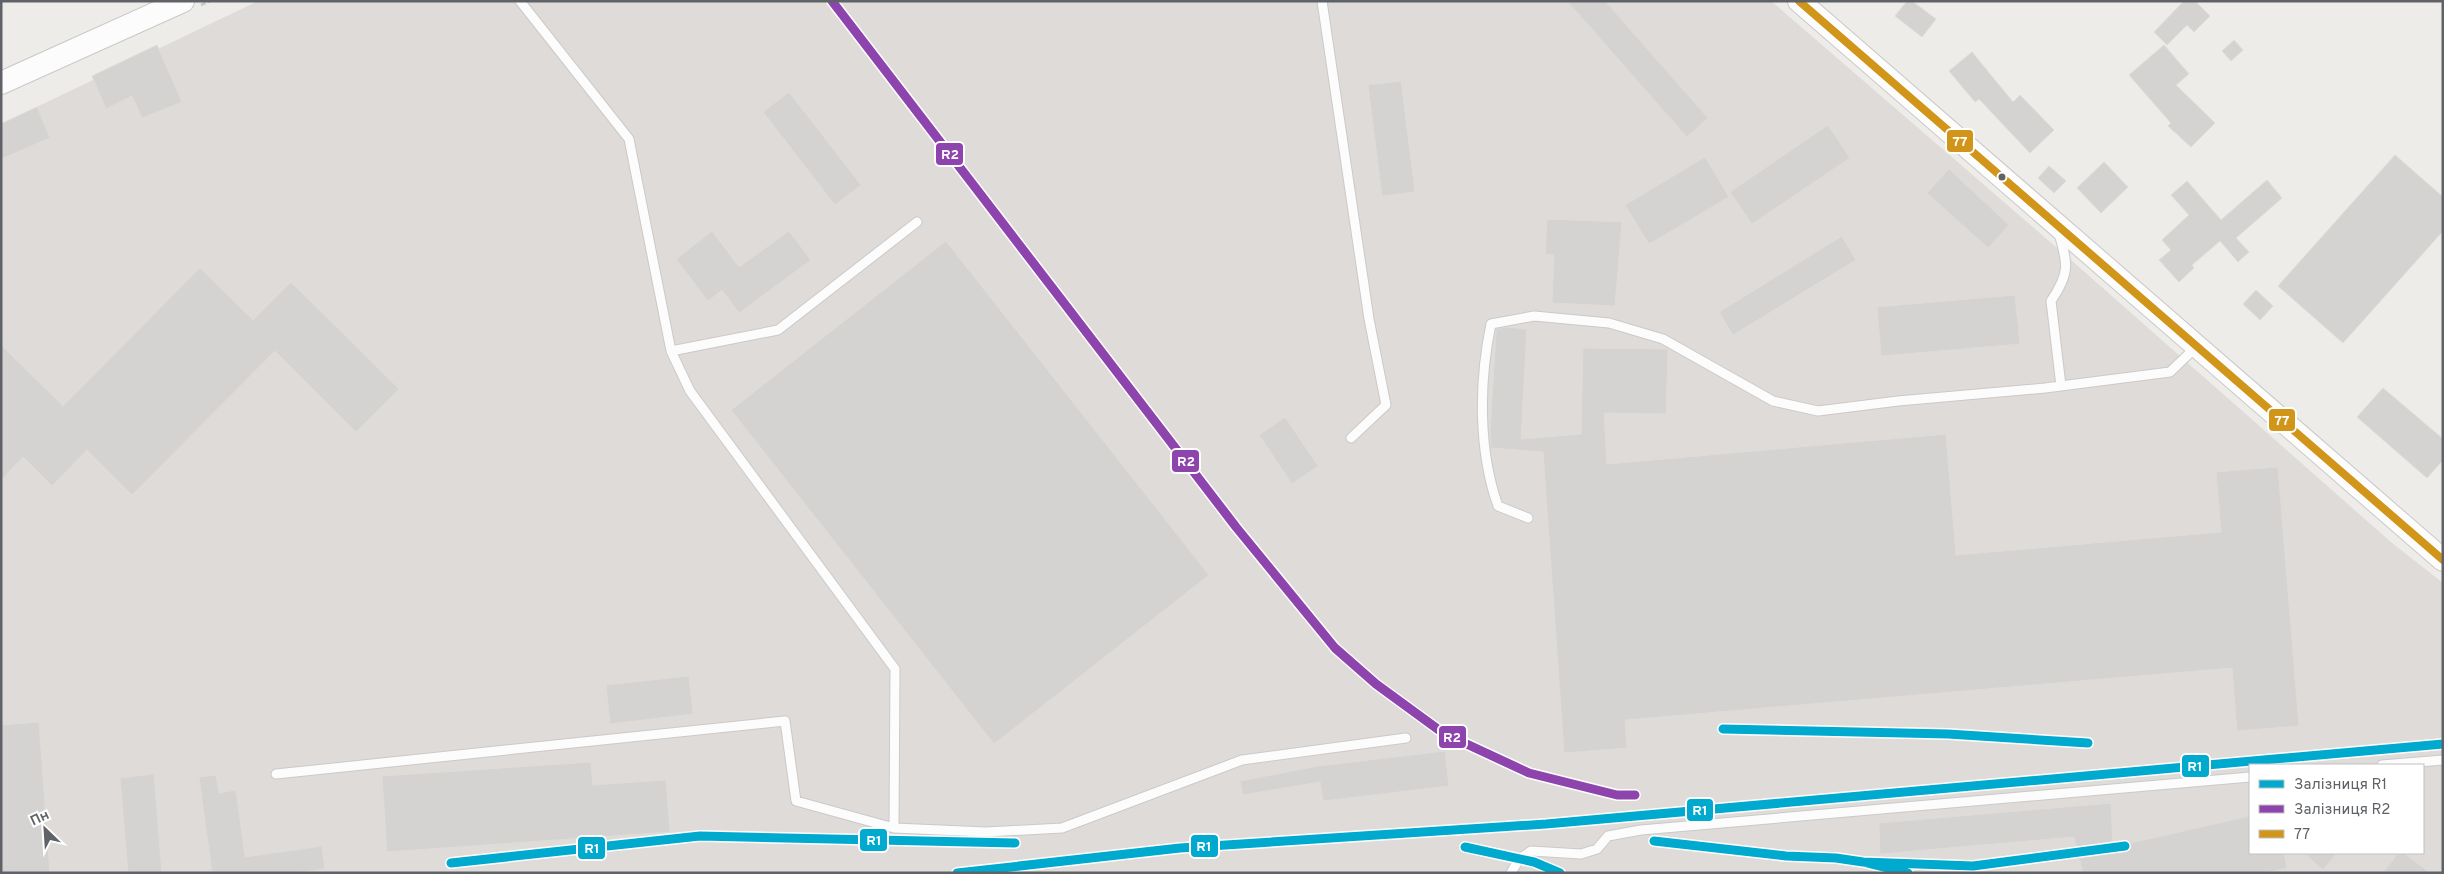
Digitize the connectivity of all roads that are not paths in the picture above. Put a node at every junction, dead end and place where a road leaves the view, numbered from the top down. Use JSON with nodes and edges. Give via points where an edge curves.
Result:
{"nodes":[{"id":1,"x":183,"y":1,"type":"edge"},
{"id":2,"x":520,"y":1,"type":"edge"},
{"id":3,"x":1322,"y":1,"type":"edge"},
{"id":4,"x":1799,"y":1,"type":"edge"},
{"id":5,"x":1,"y":84,"type":"edge"},
{"id":6,"x":917,"y":222,"type":"dead end"},
{"id":7,"x":2056,"y":226,"type":"junction"},
{"id":8,"x":2196,"y":346,"type":"junction"},
{"id":9,"x":672,"y":351,"type":"junction"},
{"id":10,"x":2061,"y":386,"type":"junction"},
{"id":11,"x":1351,"y":438,"type":"dead end"},
{"id":12,"x":1528,"y":518,"type":"dead end"},
{"id":13,"x":2443,"y":560,"type":"edge"},
{"id":14,"x":1406,"y":738,"type":"dead end"},
{"id":15,"x":2443,"y":760,"type":"edge"},
{"id":16,"x":2394,"y":764,"type":"edge"},
{"id":17,"x":276,"y":774,"type":"dead end"},
{"id":18,"x":2249,"y":777,"type":"edge"},
{"id":19,"x":894,"y":828,"type":"junction"},
{"id":20,"x":1511,"y":873,"type":"edge"}],
"edges":[{"from":1,"to":5,"type":"street"},
{"from":2,"to":9,"type":"lane","via":[[629,139]]},
{"from":3,"to":11,"type":"lane","via":[[1369,319],[1386,405]]},
{"from":4,"to":7,"type":"street"},
{"from":6,"to":9,"type":"lane","via":[[778,330]]},
{"from":7,"to":8,"type":"street"},
{"from":7,"to":10,"type":"lane","via":[[2068,262],[2062,286],[2051,301]]},
{"from":8,"to":10,"type":"lane","via":[[2170,372]]},
{"from":8,"to":13,"type":"street"},
{"from":9,"to":19,"type":"lane","via":[[690,391],[894,669]]},
{"from":10,"to":12,"type":"lane","via":[[1818,411],[1773,402],[1663,339],[1609,323],[1534,316],[1491,324],[1485,354],[1483,416],[1488,478],[1498,506]]},
{"from":14,"to":19,"type":"lane","via":[[1242,760],[1062,828],[986,832]]},
{"from":15,"to":16,"type":"lane"},
{"from":17,"to":19,"type":"lane","via":[[785,721],[796,802]]},
{"from":18,"to":20,"type":"lane","via":[[1640,830],[1608,836],[1597,849],[1581,854],[1531,851],[1519,858]]}]}
